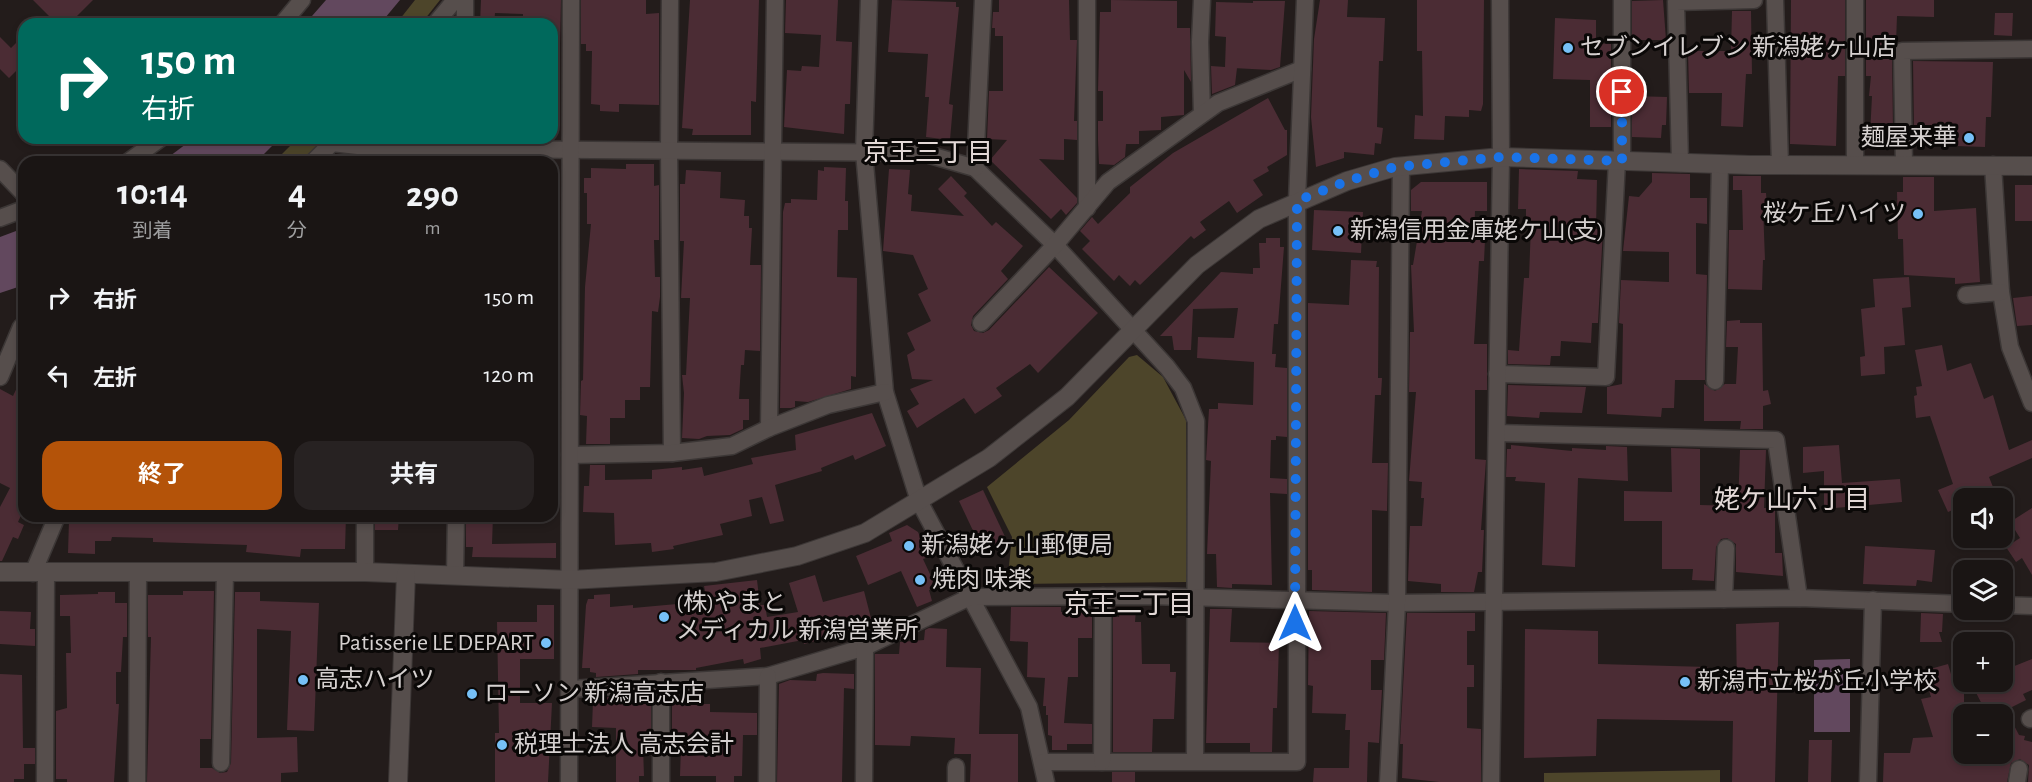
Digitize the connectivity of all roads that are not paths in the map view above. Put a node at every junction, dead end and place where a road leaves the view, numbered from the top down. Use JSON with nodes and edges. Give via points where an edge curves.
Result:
{"nodes":[{"id":1,"x":302,"y":0,"type":"edge"},
{"id":2,"x":455,"y":0,"type":"edge"},
{"id":3,"x":465,"y":0,"type":"edge"},
{"id":4,"x":571,"y":0,"type":"edge"},
{"id":5,"x":670,"y":0,"type":"edge"},
{"id":6,"x":774,"y":0,"type":"edge"},
{"id":7,"x":869,"y":0,"type":"edge"},
{"id":8,"x":983,"y":0,"type":"edge"},
{"id":9,"x":1087,"y":0,"type":"edge"},
{"id":10,"x":1202,"y":0,"type":"edge"},
{"id":11,"x":1305,"y":0,"type":"edge"},
{"id":12,"x":1500,"y":0,"type":"edge"},
{"id":13,"x":1622,"y":0,"type":"edge"},
{"id":14,"x":1754,"y":0,"type":"edge"},
{"id":15,"x":1775,"y":0,"type":"edge"},
{"id":16,"x":1855,"y":0,"type":"edge"},
{"id":17,"x":287,"y":18,"type":"edge"},
{"id":18,"x":440,"y":18,"type":"edge"},
{"id":19,"x":465,"y":18,"type":"edge"},
{"id":20,"x":2032,"y":49,"type":"edge"},
{"id":21,"x":1302,"y":69,"type":"junction"},
{"id":22,"x":1202,"y":114,"type":"junction"},
{"id":23,"x":153,"y":144,"type":"edge"},
{"id":24,"x":331,"y":144,"type":"edge"},
{"id":25,"x":346,"y":144,"type":"edge"},
{"id":26,"x":465,"y":150,"type":"edge"},
{"id":27,"x":573,"y":151,"type":"junction"},
{"id":28,"x":669,"y":151,"type":"junction"},
{"id":29,"x":771,"y":152,"type":"junction"},
{"id":30,"x":864,"y":152,"type":"junction"},
{"id":31,"x":375,"y":155,"type":"edge"},
{"id":32,"x":136,"y":156,"type":"edge"},
{"id":33,"x":319,"y":156,"type":"edge"},
{"id":34,"x":1501,"y":157,"type":"junction"},
{"id":35,"x":1620,"y":161,"type":"junction"},
{"id":36,"x":1680,"y":163,"type":"junction"},
{"id":37,"x":1720,"y":164,"type":"junction"},
{"id":38,"x":1780,"y":165,"type":"junction"},
{"id":39,"x":1855,"y":165,"type":"junction"},
{"id":40,"x":1904,"y":165,"type":"junction"},
{"id":41,"x":1993,"y":165,"type":"junction"},
{"id":42,"x":2032,"y":166,"type":"edge"},
{"id":43,"x":1401,"y":167,"type":"junction"},
{"id":44,"x":975,"y":168,"type":"junction"},
{"id":45,"x":0,"y":169,"type":"edge"},
{"id":46,"x":18,"y":188,"type":"edge"},
{"id":47,"x":1297,"y":201,"type":"junction"},
{"id":48,"x":1087,"y":207,"type":"junction"},
{"id":49,"x":18,"y":211,"type":"edge"},
{"id":50,"x":0,"y":218,"type":"edge"},
{"id":51,"x":1055,"y":245,"type":"junction"},
{"id":52,"x":2001,"y":292,"type":"junction"},
{"id":53,"x":1966,"y":295,"type":"dead end"},
{"id":54,"x":981,"y":323,"type":"dead end"},
{"id":55,"x":1134,"y":331,"type":"junction"},
{"id":56,"x":18,"y":334,"type":"edge"},
{"id":57,"x":1497,"y":374,"type":"junction"},
{"id":58,"x":0,"y":377,"type":"edge"},
{"id":59,"x":1714,"y":381,"type":"dead end"},
{"id":60,"x":885,"y":392,"type":"junction"},
{"id":61,"x":2032,"y":403,"type":"edge"},
{"id":62,"x":769,"y":428,"type":"junction"},
{"id":63,"x":1497,"y":433,"type":"junction"},
{"id":64,"x":672,"y":453,"type":"junction"},
{"id":65,"x":570,"y":455,"type":"junction"},
{"id":66,"x":919,"y":501,"type":"junction"},
{"id":67,"x":55,"y":522,"type":"edge"},
{"id":68,"x":365,"y":522,"type":"edge"},
{"id":69,"x":456,"y":522,"type":"edge"},
{"id":70,"x":1726,"y":548,"type":"dead end"},
{"id":71,"x":0,"y":572,"type":"edge"},
{"id":72,"x":225,"y":572,"type":"junction"},
{"id":73,"x":365,"y":572,"type":"junction"},
{"id":74,"x":40,"y":573,"type":"junction"},
{"id":75,"x":138,"y":573,"type":"junction"},
{"id":76,"x":406,"y":574,"type":"junction"},
{"id":77,"x":455,"y":574,"type":"junction"},
{"id":78,"x":570,"y":580,"type":"junction"},
{"id":79,"x":1103,"y":596,"type":"junction"},
{"id":80,"x":970,"y":597,"type":"junction"},
{"id":81,"x":1197,"y":597,"type":"junction"},
{"id":82,"x":1799,"y":598,"type":"junction"},
{"id":83,"x":1724,"y":599,"type":"junction"},
{"id":84,"x":1295,"y":600,"type":"junction"},
{"id":85,"x":1493,"y":600,"type":"junction"},
{"id":86,"x":1873,"y":600,"type":"junction"},
{"id":87,"x":1397,"y":603,"type":"junction"},
{"id":88,"x":1953,"y":604,"type":"edge"},
{"id":89,"x":2013,"y":605,"type":"edge"},
{"id":90,"x":2032,"y":606,"type":"edge"},
{"id":91,"x":865,"y":647,"type":"junction"},
{"id":92,"x":768,"y":676,"type":"junction"},
{"id":93,"x":661,"y":682,"type":"junction"},
{"id":94,"x":571,"y":689,"type":"junction"},
{"id":95,"x":1195,"y":761,"type":"junction"},
{"id":96,"x":1043,"y":762,"type":"junction"},
{"id":97,"x":1102,"y":762,"type":"junction"},
{"id":98,"x":220,"y":763,"type":"dead end"},
{"id":99,"x":45,"y":782,"type":"edge"},
{"id":100,"x":138,"y":782,"type":"edge"},
{"id":101,"x":398,"y":782,"type":"edge"},
{"id":102,"x":569,"y":782,"type":"edge"},
{"id":103,"x":662,"y":782,"type":"edge"},
{"id":104,"x":767,"y":782,"type":"edge"},
{"id":105,"x":864,"y":782,"type":"edge"},
{"id":106,"x":1046,"y":782,"type":"edge"},
{"id":107,"x":1388,"y":782,"type":"edge"},
{"id":108,"x":1491,"y":782,"type":"edge"},
{"id":109,"x":1868,"y":782,"type":"edge"}],
"edges":[{"from":1,"to":17,"type":"street"},
{"from":2,"to":18,"type":"street"},
{"from":3,"to":19,"type":"street"},
{"from":4,"to":27,"type":"street"},
{"from":5,"to":28,"type":"street"},
{"from":6,"to":29,"type":"street"},
{"from":7,"to":30,"type":"street"},
{"from":8,"to":44,"type":"street"},
{"from":9,"to":48,"type":"street"},
{"from":10,"to":22,"type":"street"},
{"from":11,"to":21,"type":"street"},
{"from":12,"to":34,"type":"street"},
{"from":13,"to":35,"type":"street"},
{"from":14,"to":36,"type":"street","via":[[1676,2]]},
{"from":15,"to":38,"type":"street"},
{"from":16,"to":39,"type":"street"},
{"from":20,"to":40,"type":"street","via":[[1902,51]]},
{"from":21,"to":22,"type":"street","via":[[1218,103]]},
{"from":21,"to":47,"type":"street"},
{"from":22,"to":48,"type":"street","via":[[1108,182]]},
{"from":23,"to":32,"type":"street"},
{"from":24,"to":33,"type":"street"},
{"from":25,"to":31,"type":"street"},
{"from":26,"to":27,"type":"street"},
{"from":26,"to":31,"type":"street"},
{"from":27,"to":28,"type":"street"},
{"from":27,"to":65,"type":"street"},
{"from":28,"to":29,"type":"street"},
{"from":28,"to":64,"type":"street"},
{"from":29,"to":30,"type":"street"},
{"from":29,"to":62,"type":"street"},
{"from":30,"to":44,"type":"street","via":[[923,153]]},
{"from":30,"to":60,"type":"street"},
{"from":34,"to":35,"type":"street"},
{"from":34,"to":43,"type":"street"},
{"from":34,"to":57,"type":"street"},
{"from":35,"to":36,"type":"street"},
{"from":35,"to":57,"type":"street","via":[[1606,377]]},
{"from":36,"to":37,"type":"street"},
{"from":37,"to":38,"type":"street"},
{"from":37,"to":59,"type":"street"},
{"from":38,"to":39,"type":"street"},
{"from":39,"to":40,"type":"street"},
{"from":40,"to":41,"type":"street"},
{"from":41,"to":42,"type":"street"},
{"from":41,"to":52,"type":"street"},
{"from":43,"to":47,"type":"street","via":[[1347,181]]},
{"from":43,"to":87,"type":"street"},
{"from":44,"to":51,"type":"street"},
{"from":45,"to":46,"type":"street"},
{"from":47,"to":55,"type":"street","via":[[1259,219],[1197,265]]},
{"from":47,"to":84,"type":"street"},
{"from":48,"to":51,"type":"street"},
{"from":49,"to":50,"type":"street"},
{"from":51,"to":54,"type":"street"},
{"from":51,"to":55,"type":"street"},
{"from":52,"to":53,"type":"street"},
{"from":52,"to":61,"type":"street","via":[[2010,347]]},
{"from":55,"to":66,"type":"street","via":[[1067,397],[989,458]]},
{"from":55,"to":81,"type":"street","via":[[1183,388],[1196,421]]},
{"from":56,"to":58,"type":"street"},
{"from":57,"to":63,"type":"street"},
{"from":60,"to":62,"type":"street","via":[[828,405]]},
{"from":60,"to":66,"type":"street"},
{"from":62,"to":64,"type":"street","via":[[732,446]]},
{"from":63,"to":82,"type":"street","via":[[1776,440]]},
{"from":63,"to":85,"type":"street"},
{"from":64,"to":65,"type":"street"},
{"from":65,"to":78,"type":"street"},
{"from":66,"to":78,"type":"street","via":[[865,533],[797,556],[716,572]]},
{"from":66,"to":80,"type":"street"},
{"from":67,"to":74,"type":"street"},
{"from":68,"to":73,"type":"street"},
{"from":69,"to":77,"type":"street"},
{"from":70,"to":83,"type":"street"},
{"from":71,"to":74,"type":"street"},
{"from":72,"to":73,"type":"street"},
{"from":72,"to":75,"type":"street"},
{"from":72,"to":98,"type":"street"},
{"from":73,"to":76,"type":"street"},
{"from":74,"to":75,"type":"street"},
{"from":74,"to":99,"type":"street"},
{"from":75,"to":100,"type":"street"},
{"from":76,"to":77,"type":"street"},
{"from":76,"to":101,"type":"street"},
{"from":77,"to":78,"type":"street"},
{"from":78,"to":94,"type":"street"},
{"from":79,"to":80,"type":"street"},
{"from":79,"to":81,"type":"street"},
{"from":79,"to":97,"type":"street"},
{"from":80,"to":91,"type":"street"},
{"from":80,"to":96,"type":"street","via":[[1029,707]]},
{"from":81,"to":84,"type":"street"},
{"from":81,"to":95,"type":"street"},
{"from":82,"to":83,"type":"street"},
{"from":82,"to":86,"type":"street"},
{"from":83,"to":85,"type":"street"},
{"from":84,"to":87,"type":"street"},
{"from":84,"to":95,"type":"street","via":[[1297,762]]},
{"from":85,"to":87,"type":"street"},
{"from":85,"to":108,"type":"street"},
{"from":86,"to":88,"type":"street"},
{"from":86,"to":109,"type":"street"},
{"from":87,"to":107,"type":"street"},
{"from":89,"to":90,"type":"street"},
{"from":91,"to":92,"type":"street"},
{"from":91,"to":105,"type":"street"},
{"from":92,"to":93,"type":"street"},
{"from":92,"to":104,"type":"street"},
{"from":93,"to":94,"type":"street"},
{"from":93,"to":103,"type":"street"},
{"from":94,"to":102,"type":"street"},
{"from":95,"to":97,"type":"street"},
{"from":96,"to":97,"type":"street"},
{"from":96,"to":106,"type":"street"}]}
